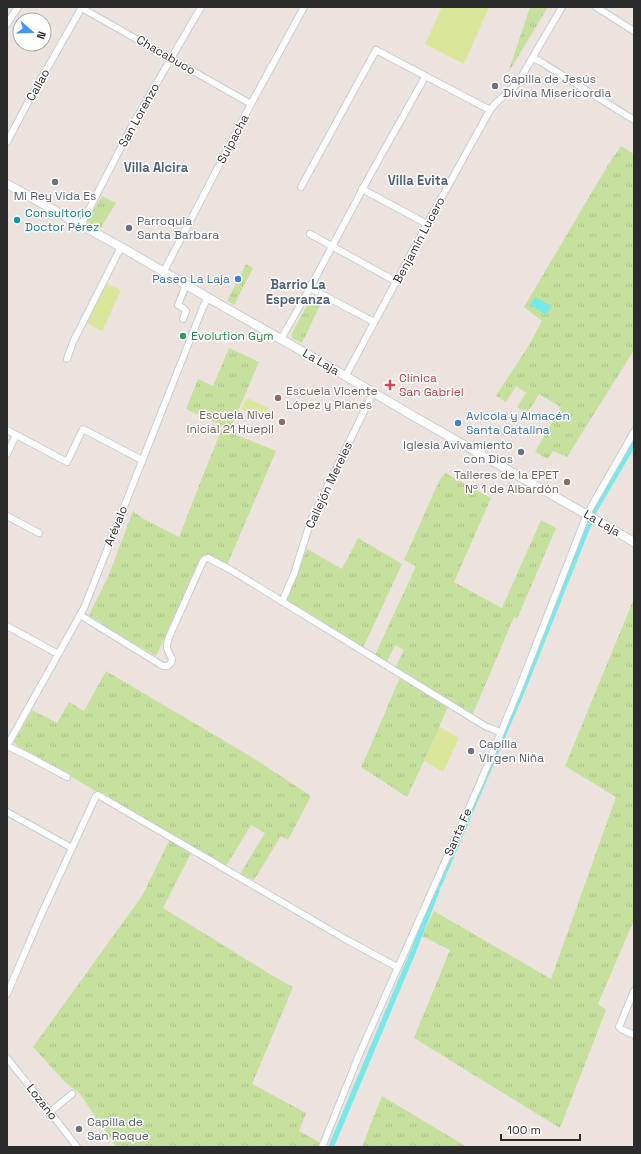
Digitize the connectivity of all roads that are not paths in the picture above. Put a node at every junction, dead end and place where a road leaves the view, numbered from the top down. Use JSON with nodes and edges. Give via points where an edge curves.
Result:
{"nodes":[{"id":1,"x":18,"y":7,"type":"edge"},
{"id":2,"x":81,"y":7,"type":"edge"},
{"id":3,"x":201,"y":7,"type":"edge"},
{"id":4,"x":304,"y":7,"type":"edge"},
{"id":5,"x":562,"y":7,"type":"edge"},
{"id":6,"x":596,"y":7,"type":"edge"},
{"id":7,"x":7,"y":24,"type":"edge"},
{"id":8,"x":634,"y":31,"type":"edge"},
{"id":9,"x":171,"y":58,"type":"junction"},
{"id":10,"x":533,"y":58,"type":"junction"},
{"id":11,"x":425,"y":77,"type":"junction"},
{"id":12,"x":251,"y":104,"type":"junction"},
{"id":13,"x":490,"y":110,"type":"junction"},
{"id":14,"x":634,"y":120,"type":"edge"},
{"id":15,"x":7,"y":142,"type":"edge"},
{"id":16,"x":7,"y":184,"type":"edge"},
{"id":17,"x":301,"y":187,"type":"dead end"},
{"id":18,"x":362,"y":189,"type":"junction"},
{"id":19,"x":427,"y":224,"type":"junction"},
{"id":20,"x":81,"y":225,"type":"junction"},
{"id":21,"x":310,"y":234,"type":"dead end"},
{"id":22,"x":332,"y":246,"type":"junction"},
{"id":23,"x":121,"y":247,"type":"junction"},
{"id":24,"x":164,"y":271,"type":"junction"},
{"id":25,"x":397,"y":282,"type":"junction"},
{"id":26,"x":186,"y":285,"type":"junction"},
{"id":27,"x":310,"y":288,"type":"junction"},
{"id":28,"x":208,"y":298,"type":"junction"},
{"id":29,"x":183,"y":319,"type":"dead end"},
{"id":30,"x":374,"y":322,"type":"junction"},
{"id":31,"x":281,"y":340,"type":"junction"},
{"id":32,"x":67,"y":359,"type":"dead end"},
{"id":33,"x":345,"y":377,"type":"junction"},
{"id":34,"x":372,"y":393,"type":"junction"},
{"id":35,"x":7,"y":430,"type":"edge"},
{"id":36,"x":634,"y":432,"type":"edge"},
{"id":37,"x":16,"y":435,"type":"junction"},
{"id":38,"x":7,"y":454,"type":"edge"},
{"id":39,"x":142,"y":460,"type":"junction"},
{"id":40,"x":7,"y":516,"type":"edge"},
{"id":41,"x":590,"y":516,"type":"junction"},
{"id":42,"x":38,"y":533,"type":"dead end"},
{"id":43,"x":634,"y":542,"type":"edge"},
{"id":44,"x":282,"y":602,"type":"junction"},
{"id":45,"x":80,"y":615,"type":"junction"},
{"id":46,"x":7,"y":626,"type":"edge"},
{"id":47,"x":58,"y":654,"type":"junction"},
{"id":48,"x":500,"y":732,"type":"junction"},
{"id":49,"x":7,"y":746,"type":"edge"},
{"id":50,"x":66,"y":778,"type":"dead end"},
{"id":51,"x":7,"y":812,"type":"edge"},
{"id":52,"x":72,"y":848,"type":"junction"},
{"id":53,"x":398,"y":967,"type":"junction"},
{"id":54,"x":634,"y":991,"type":"edge"},
{"id":55,"x":7,"y":994,"type":"edge"},
{"id":56,"x":634,"y":1035,"type":"edge"},
{"id":57,"x":7,"y":1058,"type":"edge"},
{"id":58,"x":72,"y":1094,"type":"dead end"},
{"id":59,"x":50,"y":1112,"type":"junction"},
{"id":60,"x":77,"y":1147,"type":"edge"},
{"id":61,"x":322,"y":1147,"type":"edge"}],
"edges":[{"from":1,"to":7,"type":"street"},
{"from":2,"to":9,"type":"street","name":"Chacabuco"},
{"from":2,"to":15,"type":"street","name":"Callao"},
{"from":3,"to":9,"type":"street","name":"San Lorenzo"},
{"from":4,"to":12,"type":"street","name":"Suipacha"},
{"from":5,"to":10,"type":"street","name":"Benjamín Lucero"},
{"from":6,"to":8,"type":"street"},
{"from":9,"to":12,"type":"street","name":"Chacabuco"},
{"from":9,"to":20,"type":"street","name":"San Lorenzo","via":[[133,124]]},
{"from":10,"to":13,"type":"street","name":"Benjamín Lucero","via":[[516,84]]},
{"from":10,"to":14,"type":"street"},
{"from":11,"to":13,"type":"street"},
{"from":11,"to":17,"type":"street","via":[[376,50]]},
{"from":11,"to":18,"type":"street"},
{"from":12,"to":24,"type":"street","name":"Suipacha"},
{"from":13,"to":19,"type":"street","name":"Benjamín Lucero"},
{"from":16,"to":20,"type":"main road","name":"La Laja"},
{"from":18,"to":19,"type":"street"},
{"from":18,"to":22,"type":"street"},
{"from":19,"to":25,"type":"street","name":"Benjamín Lucero"},
{"from":20,"to":23,"type":"main road","name":"La Laja"},
{"from":21,"to":22,"type":"street"},
{"from":22,"to":25,"type":"street"},
{"from":22,"to":27,"type":"street"},
{"from":23,"to":24,"type":"main road","name":"La Laja"},
{"from":23,"to":32,"type":"street"},
{"from":24,"to":26,"type":"main road","name":"La Laja"},
{"from":25,"to":30,"type":"street","name":"Benjamín Lucero"},
{"from":26,"to":28,"type":"main road","name":"La Laja"},
{"from":26,"to":29,"type":"street","via":[[178,305],[186,311]]},
{"from":27,"to":30,"type":"street"},
{"from":27,"to":31,"type":"street"},
{"from":28,"to":31,"type":"main road","name":"La Laja"},
{"from":28,"to":39,"type":"street","name":"Arévalo"},
{"from":30,"to":33,"type":"street","name":"Benjamín Lucero"},
{"from":31,"to":33,"type":"main road","name":"La Laja"},
{"from":33,"to":34,"type":"main road","name":"La Laja"},
{"from":34,"to":41,"type":"main road","name":"La Laja"},
{"from":34,"to":44,"type":"street","name":"Callejón Mereles","via":[[311,520]]},
{"from":35,"to":37,"type":"street"},
{"from":36,"to":41,"type":"street","name":"Santa Fe"},
{"from":37,"to":38,"type":"street"},
{"from":37,"to":39,"type":"street","via":[[67,462],[83,429]]},
{"from":39,"to":45,"type":"street","name":"Arévalo"},
{"from":40,"to":42,"type":"street"},
{"from":41,"to":43,"type":"main road","name":"La Laja"},
{"from":41,"to":48,"type":"street","name":"Santa Fe"},
{"from":44,"to":45,"type":"street","via":[[231,570],[208,558],[205,559],[167,644],[166,649],[172,659],[168,666],[163,666]]},
{"from":44,"to":48,"type":"street","via":[[485,726]]},
{"from":45,"to":47,"type":"street","name":"Arévalo"},
{"from":46,"to":47,"type":"street"},
{"from":47,"to":49,"type":"street","name":"Arévalo"},
{"from":48,"to":53,"type":"street","name":"Santa Fe"},
{"from":49,"to":50,"type":"street"},
{"from":51,"to":52,"type":"street"},
{"from":52,"to":53,"type":"street","via":[[98,795]]},
{"from":52,"to":55,"type":"street"},
{"from":53,"to":61,"type":"street","name":"Santa Fe"},
{"from":54,"to":56,"type":"street","via":[[619,1027]]},
{"from":57,"to":59,"type":"street","name":"Lozano"},
{"from":58,"to":59,"type":"street"},
{"from":59,"to":60,"type":"street","name":"Lozano"}]}
